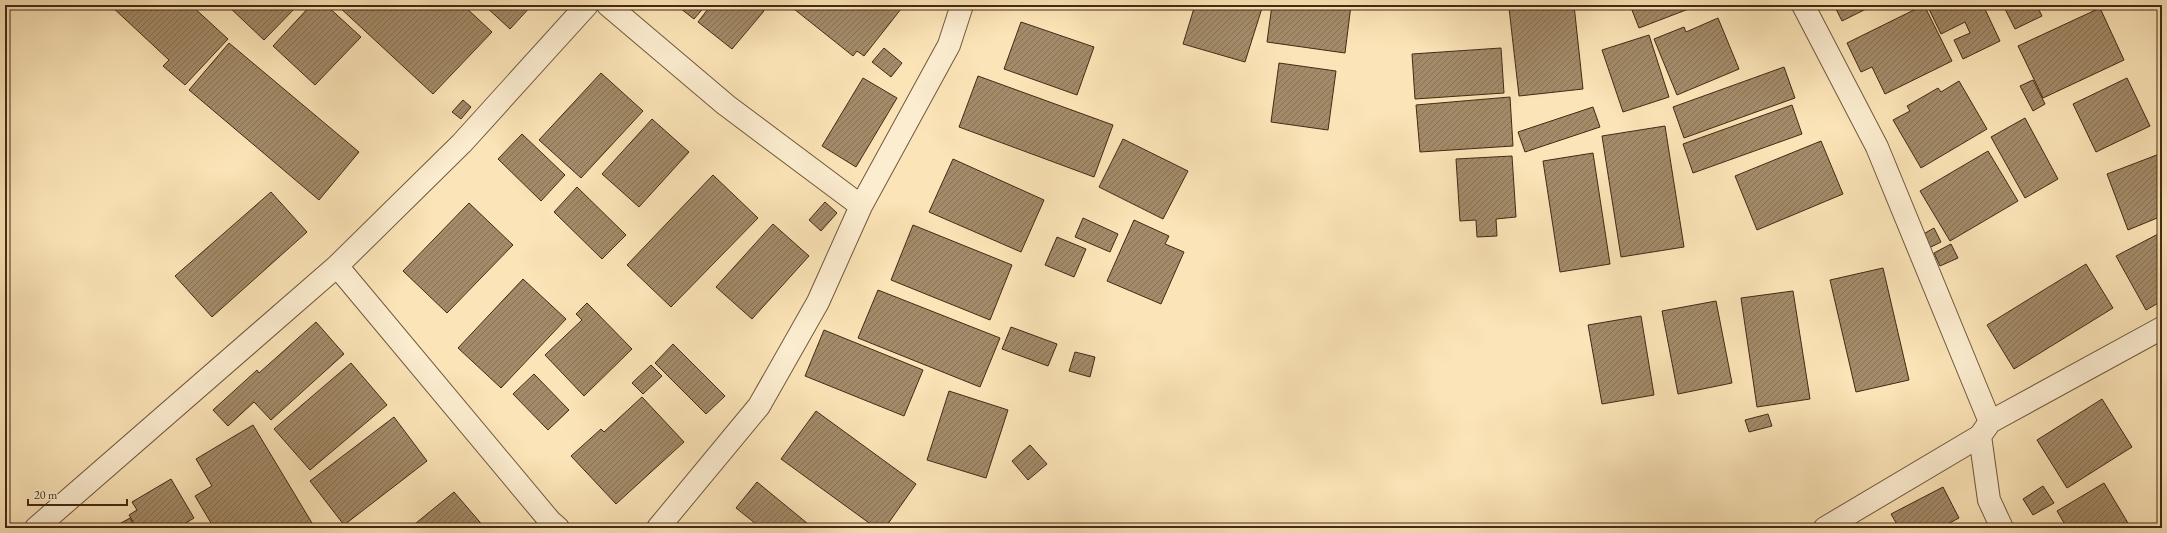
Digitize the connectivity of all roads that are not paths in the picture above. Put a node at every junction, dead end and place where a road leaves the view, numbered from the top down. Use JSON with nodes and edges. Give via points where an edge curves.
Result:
{"nodes":[{"id":1,"x":587,"y":5,"type":"edge"},
{"id":2,"x":608,"y":5,"type":"edge"},
{"id":3,"x":962,"y":5,"type":"edge"},
{"id":4,"x":1803,"y":5,"type":"edge"},
{"id":5,"x":860,"y":206,"type":"junction"},
{"id":6,"x":337,"y":266,"type":"junction"},
{"id":7,"x":2162,"y":328,"type":"edge"},
{"id":8,"x":1985,"y":429,"type":"junction"},
{"id":9,"x":36,"y":528,"type":"edge"},
{"id":10,"x":558,"y":528,"type":"edge"},
{"id":11,"x":658,"y":528,"type":"edge"},
{"id":12,"x":1825,"y":528,"type":"edge"},
{"id":13,"x":2002,"y":528,"type":"edge"}],
"edges":[{"from":1,"to":6,"type":"street","via":[[462,143]]},
{"from":2,"to":5,"type":"street","via":[[726,104]]},
{"from":3,"to":5,"type":"street","via":[[949,45]]},
{"from":4,"to":8,"type":"street","via":[[1877,147]]},
{"from":5,"to":11,"type":"street","via":[[818,302],[759,406]]},
{"from":6,"to":9,"type":"street"},
{"from":6,"to":10,"type":"street","via":[[544,515]]},
{"from":7,"to":8,"type":"street"},
{"from":8,"to":12,"type":"street"},
{"from":8,"to":13,"type":"street","via":[[1990,500]]}]}
